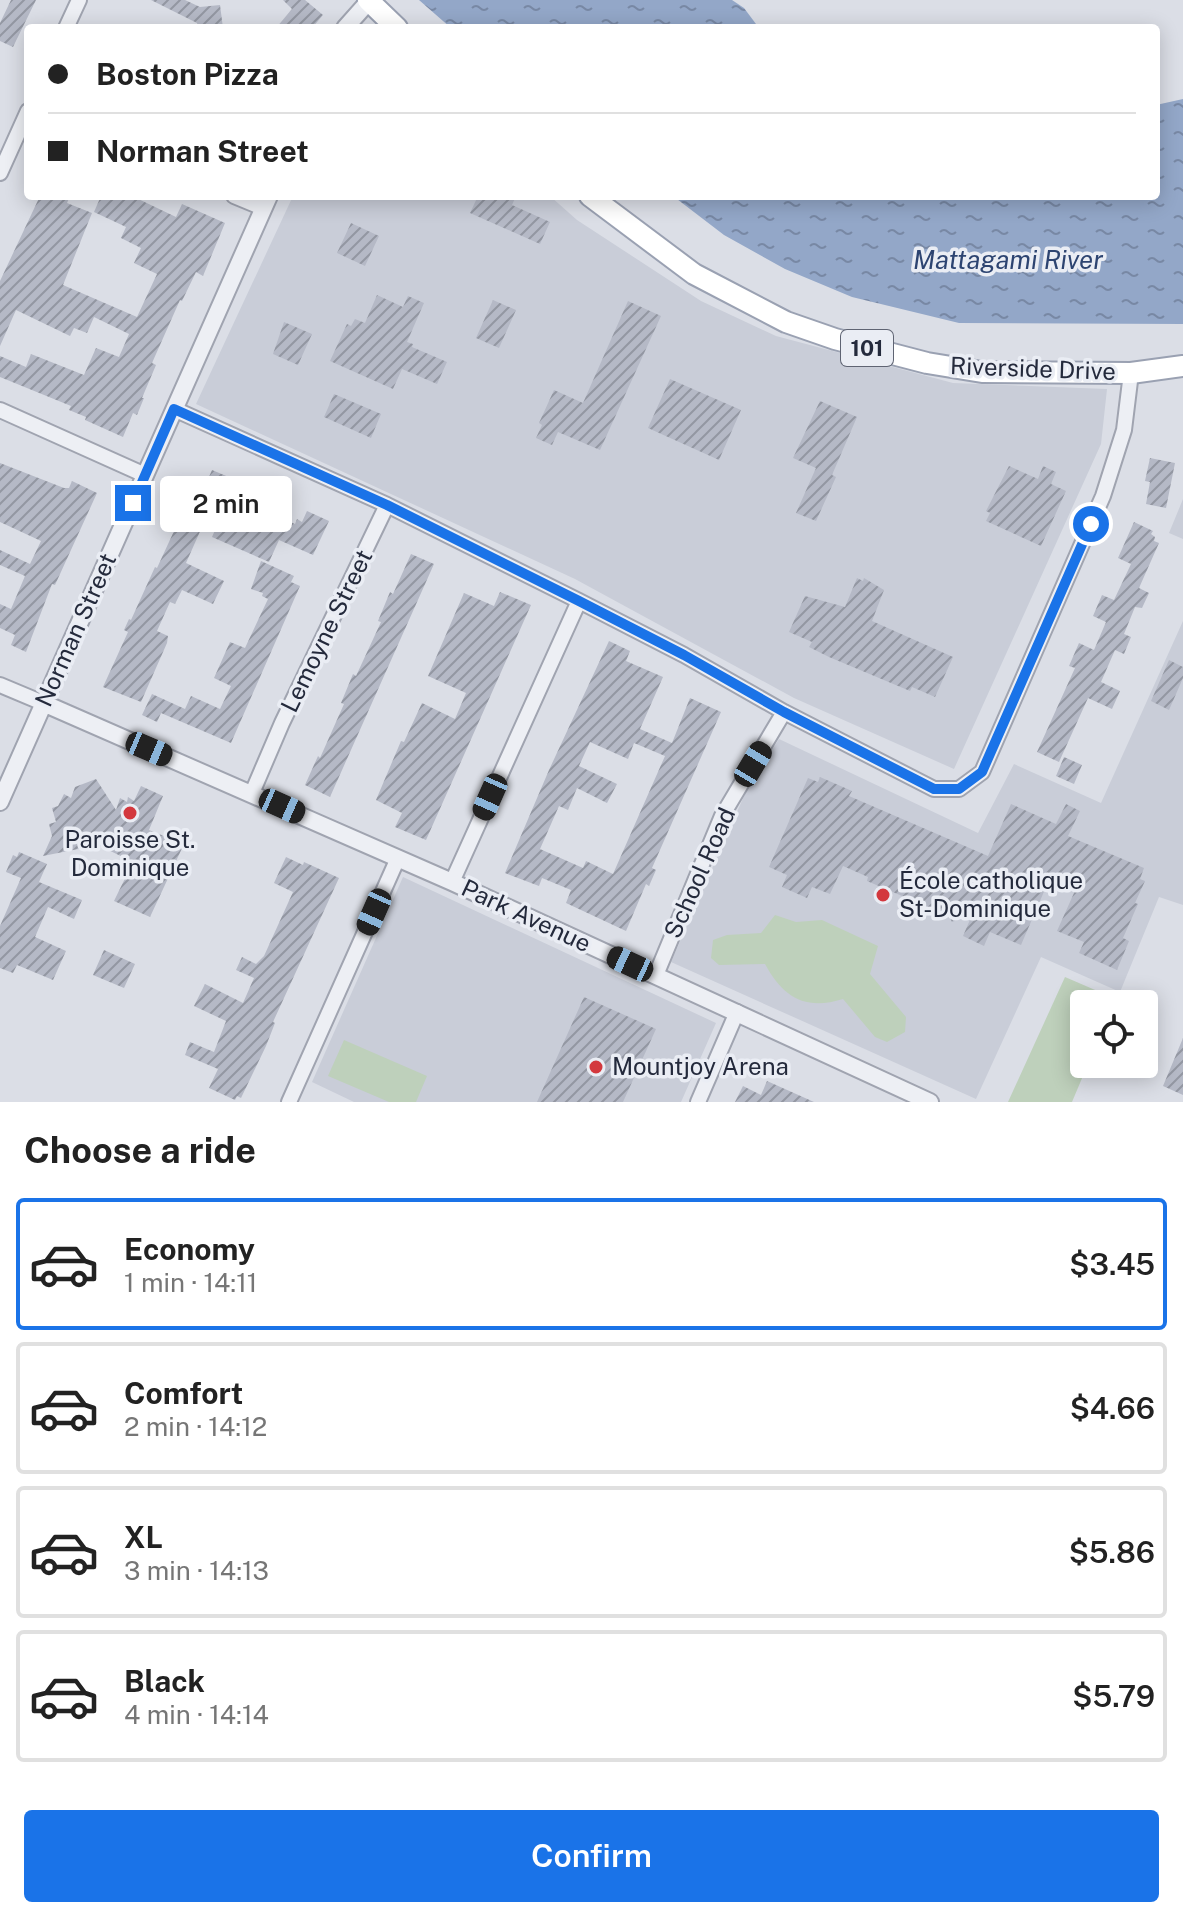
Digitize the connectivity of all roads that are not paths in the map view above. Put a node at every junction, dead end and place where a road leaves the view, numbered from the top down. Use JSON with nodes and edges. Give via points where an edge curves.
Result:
{"nodes":[{"id":1,"x":79,"y":0,"type":"edge"},
{"id":2,"x":368,"y":0,"type":"edge"},
{"id":3,"x":68,"y":24,"type":"edge"},
{"id":4,"x":348,"y":24,"type":"edge"},
{"id":5,"x":393,"y":24,"type":"edge"},
{"id":6,"x":24,"y":120,"type":"edge"},
{"id":7,"x":0,"y":173,"type":"edge"},
{"id":8,"x":595,"y":200,"type":"edge"},
{"id":9,"x":266,"y":202,"type":"edge"},
{"id":10,"x":1183,"y":366,"type":"edge"},
{"id":11,"x":1131,"y":373,"type":"junction"},
{"id":12,"x":174,"y":409,"type":"junction"},
{"id":13,"x":0,"y":410,"type":"edge"},
{"id":14,"x":145,"y":475,"type":"junction"},
{"id":15,"x":387,"y":505,"type":"junction"},
{"id":16,"x":579,"y":601,"type":"junction"},
{"id":17,"x":0,"y":685,"type":"edge"},
{"id":18,"x":43,"y":703,"type":"junction"},
{"id":19,"x":784,"y":712,"type":"junction"},
{"id":20,"x":252,"y":793,"type":"junction"},
{"id":21,"x":0,"y":802,"type":"edge"},
{"id":22,"x":398,"y":858,"type":"junction"},
{"id":23,"x":452,"y":882,"type":"junction"},
{"id":24,"x":656,"y":975,"type":"junction"},
{"id":25,"x":737,"y":1012,"type":"junction"},
{"id":26,"x":289,"y":1102,"type":"edge"},
{"id":27,"x":698,"y":1102,"type":"edge"},
{"id":28,"x":930,"y":1102,"type":"edge"}],
"edges":[{"from":1,"to":3,"type":"street"},
{"from":2,"to":4,"type":"street"},
{"from":2,"to":5,"type":"main road"},
{"from":6,"to":7,"type":"street"},
{"from":8,"to":11,"type":"main road","name":"Riverside Drive","number":"101","via":[[694,274],[786,322],[835,339],[982,372]]},
{"from":9,"to":12,"type":"street","name":"Norman Street"},
{"from":10,"to":11,"type":"main road","name":"Riverside Drive","number":"101"},
{"from":11,"to":19,"type":"street","via":[[1124,430],[1103,496],[982,772],[959,789],[934,789]]},
{"from":12,"to":14,"type":"street","name":"Norman Street"},
{"from":12,"to":15,"type":"street"},
{"from":13,"to":14,"type":"street"},
{"from":14,"to":18,"type":"street","name":"Norman Street"},
{"from":15,"to":16,"type":"street"},
{"from":15,"to":20,"type":"street","name":"Lemoyne Street"},
{"from":16,"to":19,"type":"street"},
{"from":16,"to":23,"type":"street"},
{"from":17,"to":18,"type":"street","name":"Park Avenue"},
{"from":18,"to":20,"type":"street","name":"Park Avenue"},
{"from":18,"to":21,"type":"street","name":"Norman Street"},
{"from":19,"to":24,"type":"street","name":"School Road","via":[[722,816]]},
{"from":20,"to":22,"type":"street","name":"Park Avenue"},
{"from":22,"to":23,"type":"street","name":"Park Avenue"},
{"from":22,"to":26,"type":"street"},
{"from":23,"to":24,"type":"street","name":"Park Avenue"},
{"from":24,"to":25,"type":"street","name":"Park Avenue"},
{"from":25,"to":27,"type":"street"},
{"from":25,"to":28,"type":"street","name":"Park Avenue"}]}
